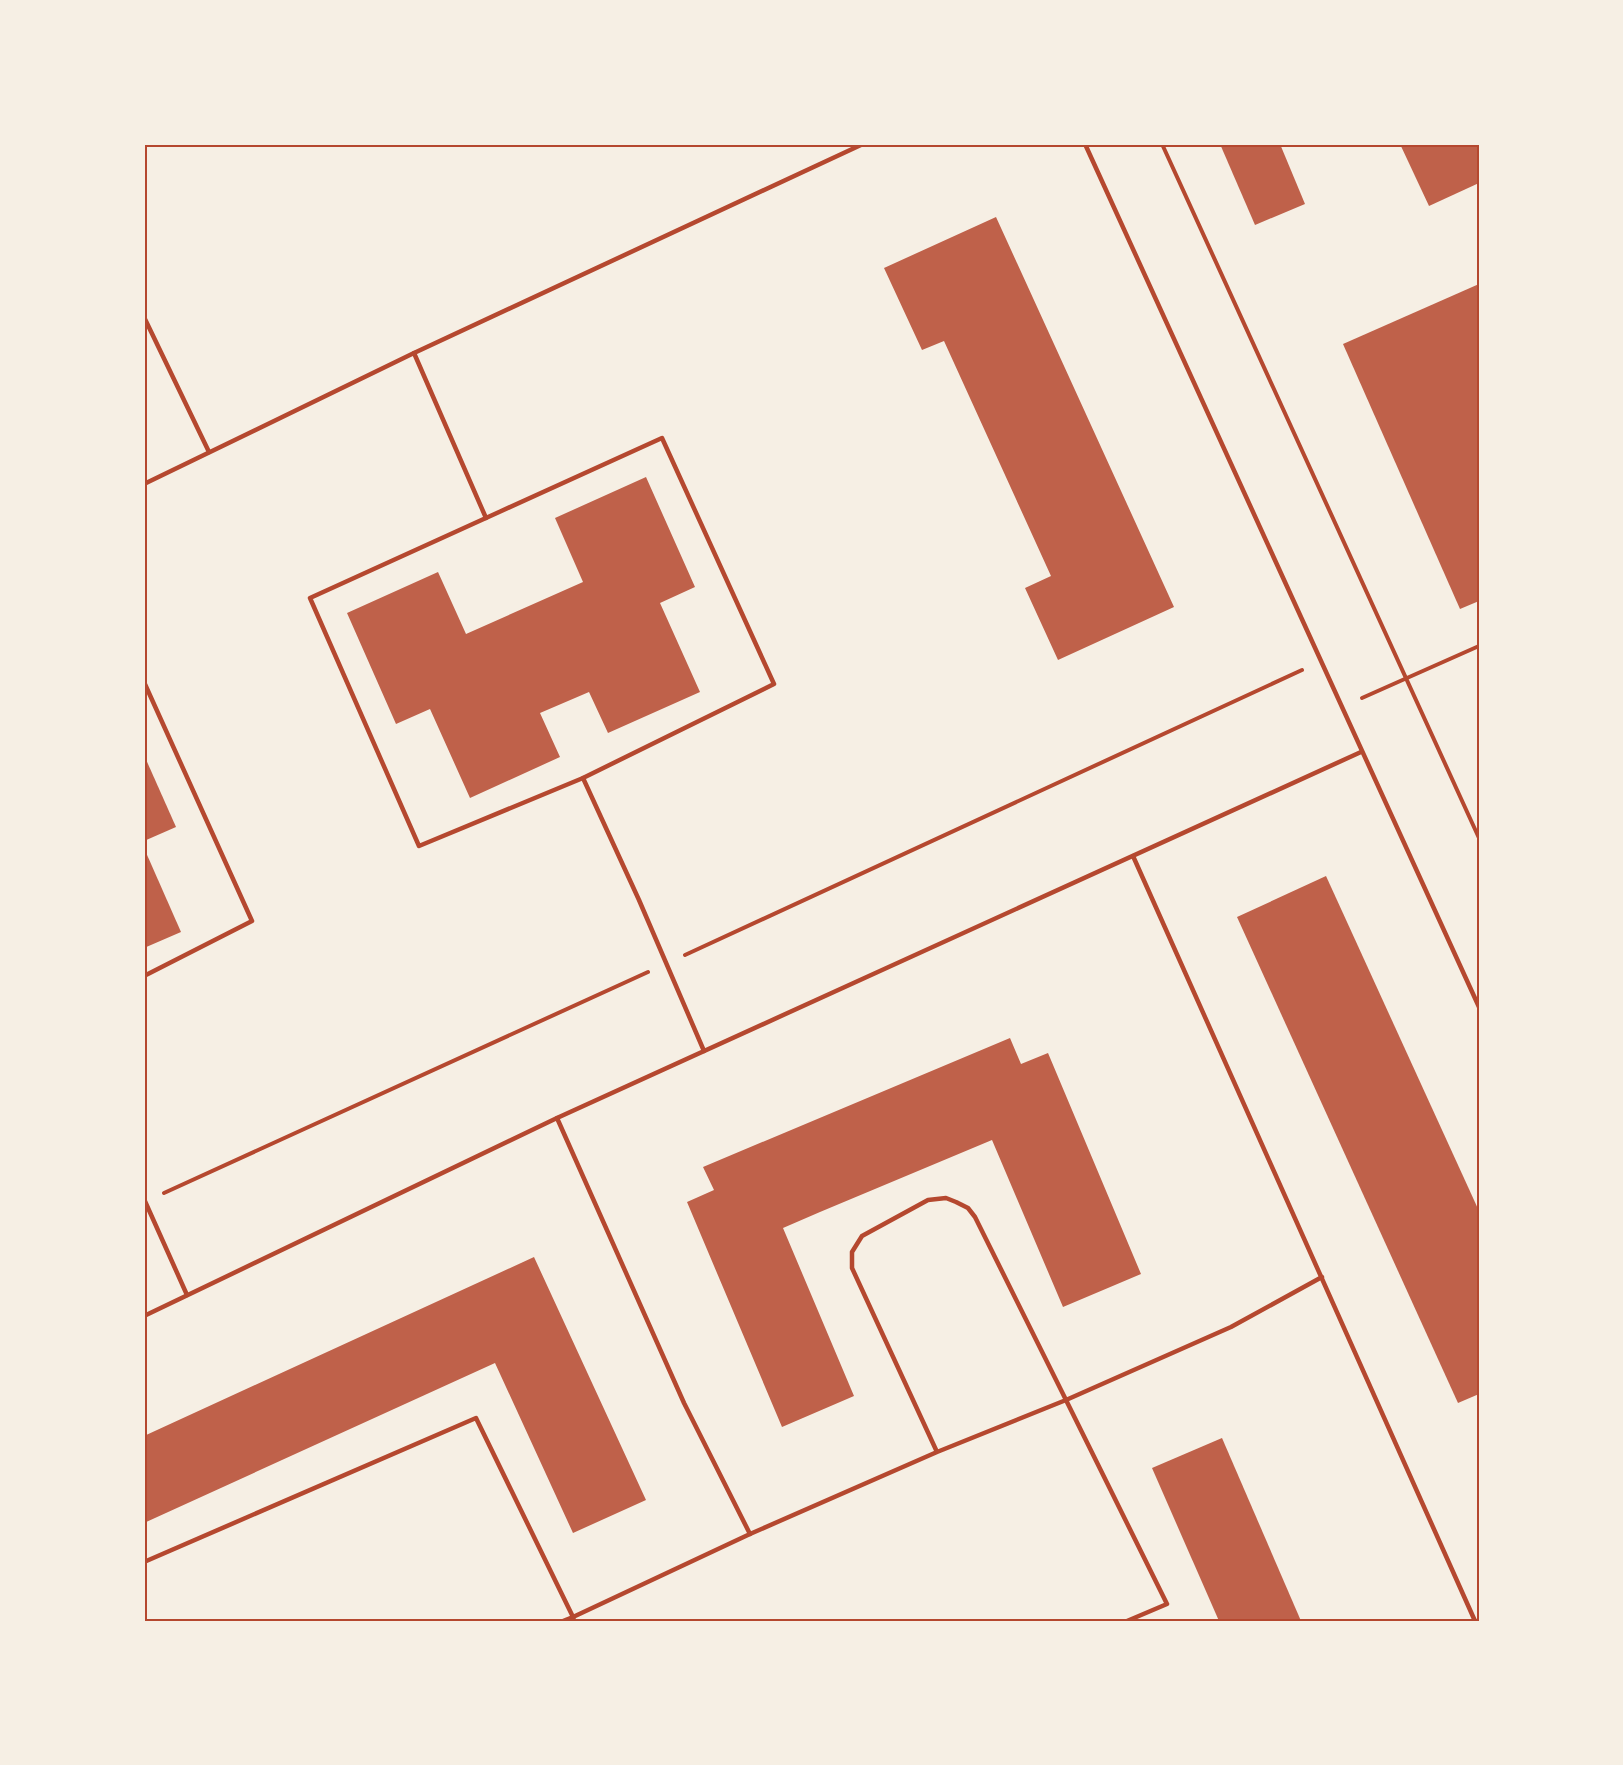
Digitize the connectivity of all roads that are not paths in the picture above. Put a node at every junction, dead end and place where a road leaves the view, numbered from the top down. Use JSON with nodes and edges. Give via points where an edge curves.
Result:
{"nodes":[{"id":1,"x":863,"y":144,"type":"edge"},
{"id":2,"x":1085,"y":144,"type":"edge"},
{"id":3,"x":144,"y":317,"type":"edge"},
{"id":4,"x":414,"y":353,"type":"junction"},
{"id":5,"x":209,"y":452,"type":"junction"},
{"id":6,"x":144,"y":484,"type":"edge"},
{"id":7,"x":486,"y":518,"type":"junction"},
{"id":8,"x":144,"y":682,"type":"edge"},
{"id":9,"x":1361,"y":752,"type":"junction"},
{"id":10,"x":583,"y":778,"type":"junction"},
{"id":11,"x":1133,"y":856,"type":"junction"},
{"id":12,"x":144,"y":976,"type":"edge"},
{"id":13,"x":1479,"y":1007,"type":"edge"},
{"id":14,"x":705,"y":1051,"type":"junction"},
{"id":15,"x":557,"y":1118,"type":"junction"},
{"id":16,"x":145,"y":1200,"type":"edge"},
{"id":17,"x":1322,"y":1277,"type":"junction"},
{"id":18,"x":187,"y":1295,"type":"junction"},
{"id":19,"x":144,"y":1316,"type":"edge"},
{"id":20,"x":1066,"y":1400,"type":"junction"},
{"id":21,"x":937,"y":1452,"type":"junction"},
{"id":22,"x":750,"y":1534,"type":"junction"},
{"id":23,"x":144,"y":1562,"type":"edge"},
{"id":24,"x":573,"y":1619,"type":"edge"},
{"id":25,"x":563,"y":1621,"type":"edge"},
{"id":26,"x":1127,"y":1621,"type":"edge"},
{"id":27,"x":1475,"y":1621,"type":"edge"}],
"edges":[{"from":1,"to":4,"type":"lane"},
{"from":2,"to":9,"type":"lane"},
{"from":3,"to":5,"type":"lane"},
{"from":4,"to":5,"type":"lane"},
{"from":4,"to":7,"type":"lane"},
{"from":5,"to":6,"type":"lane"},
{"from":7,"to":10,"type":"lane","via":[[310,598],[419,846]]},
{"from":7,"to":10,"type":"lane","via":[[662,438],[774,684]]},
{"from":8,"to":12,"type":"lane","via":[[252,921]]},
{"from":9,"to":11,"type":"lane"},
{"from":9,"to":13,"type":"lane"},
{"from":10,"to":14,"type":"lane"},
{"from":11,"to":14,"type":"lane"},
{"from":11,"to":17,"type":"lane"},
{"from":14,"to":15,"type":"lane"},
{"from":15,"to":18,"type":"lane"},
{"from":15,"to":22,"type":"lane","via":[[684,1403]]},
{"from":16,"to":18,"type":"lane"},
{"from":17,"to":20,"type":"lane","via":[[1231,1327]]},
{"from":17,"to":27,"type":"lane"},
{"from":18,"to":19,"type":"lane"},
{"from":20,"to":21,"type":"lane"},
{"from":20,"to":21,"type":"lane","via":[[975,1217],[968,1208],[946,1198],[928,1200],[862,1236],[851,1260]]},
{"from":20,"to":26,"type":"lane","via":[[1167,1604]]},
{"from":21,"to":22,"type":"lane"},
{"from":22,"to":24,"type":"lane"},
{"from":23,"to":24,"type":"lane","via":[[476,1418]]},
{"from":24,"to":25,"type":"lane"}]}
